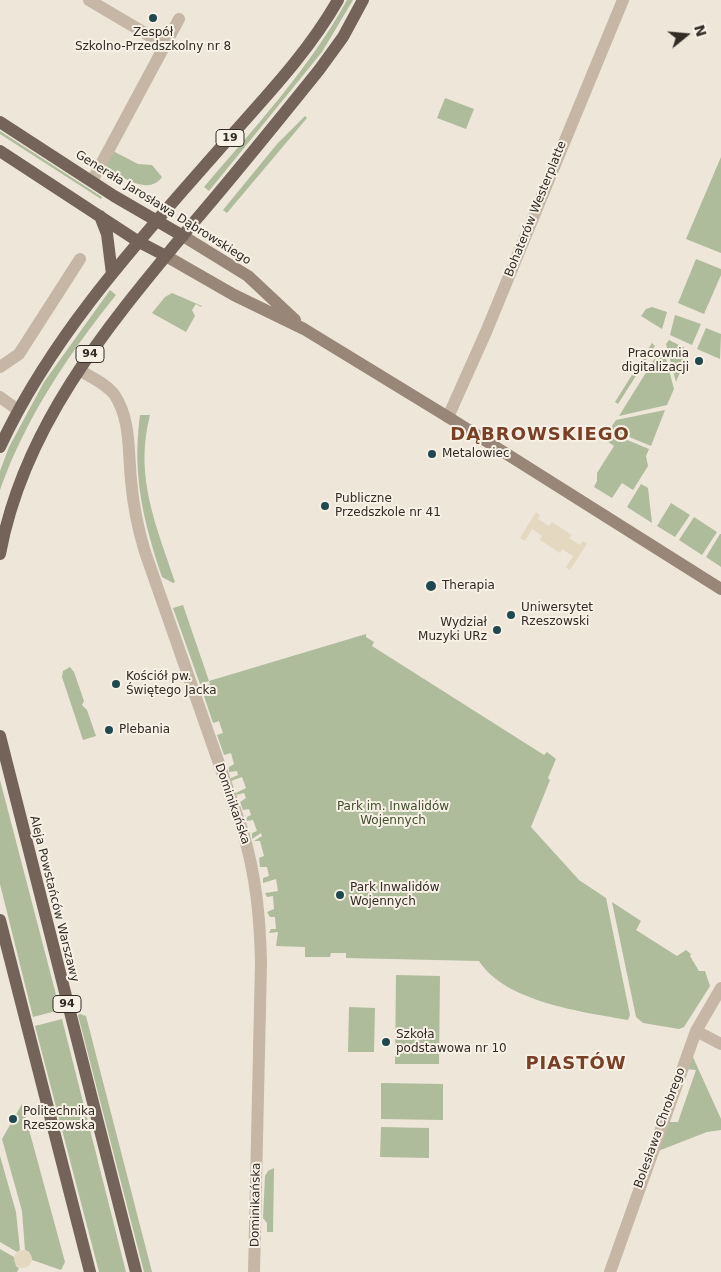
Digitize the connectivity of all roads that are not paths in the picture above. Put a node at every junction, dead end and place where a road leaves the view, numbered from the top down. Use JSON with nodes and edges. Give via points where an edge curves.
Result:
{"nodes":[{"id":1,"x":89,"y":0,"type":"edge"},
{"id":2,"x":338,"y":0,"type":"edge"},
{"id":3,"x":363,"y":0,"type":"edge"},
{"id":4,"x":623,"y":0,"type":"edge"},
{"id":5,"x":179,"y":19,"type":"dead end"},
{"id":6,"x":165,"y":45,"type":"junction"},
{"id":7,"x":0,"y":122,"type":"edge"},
{"id":8,"x":0,"y":151,"type":"edge"},
{"id":9,"x":92,"y":182,"type":"junction"},
{"id":10,"x":100,"y":216,"type":"junction"},
{"id":11,"x":157,"y":221,"type":"junction"},
{"id":12,"x":183,"y":236,"type":"junction"},
{"id":13,"x":139,"y":242,"type":"junction"},
{"id":14,"x":166,"y":256,"type":"junction"},
{"id":15,"x":80,"y":259,"type":"dead end"},
{"id":16,"x":112,"y":274,"type":"junction"},
{"id":17,"x":304,"y":329,"type":"junction"},
{"id":18,"x":0,"y":367,"type":"edge"},
{"id":19,"x":79,"y":370,"type":"junction"},
{"id":20,"x":0,"y":397,"type":"edge"},
{"id":21,"x":18,"y":410,"type":"junction"},
{"id":22,"x":448,"y":417,"type":"junction"},
{"id":23,"x":0,"y":447,"type":"edge"},
{"id":24,"x":0,"y":554,"type":"edge"},
{"id":25,"x":721,"y":590,"type":"edge"},
{"id":26,"x":0,"y":736,"type":"edge"},
{"id":27,"x":4,"y":766,"type":"edge"},
{"id":28,"x":0,"y":920,"type":"edge"},
{"id":29,"x":721,"y":988,"type":"edge"},
{"id":30,"x":696,"y":1031,"type":"junction"},
{"id":31,"x":721,"y":1044,"type":"edge"},
{"id":32,"x":90,"y":1272,"type":"edge"},
{"id":33,"x":136,"y":1272,"type":"edge"},
{"id":34,"x":254,"y":1272,"type":"edge"},
{"id":35,"x":610,"y":1272,"type":"edge"}],
"edges":[{"from":1,"to":6,"type":"street"},
{"from":2,"to":11,"type":"main road","number":"19","via":[[302,54]]},
{"from":3,"to":12,"type":"main road","number":"19","via":[[343,37],[319,70]]},
{"from":4,"to":22,"type":"street","name":"Bohaterów Westerplatte"},
{"from":5,"to":6,"type":"street"},
{"from":6,"to":9,"type":"street"},
{"from":7,"to":9,"type":"main road","name":"Generała Jarosława Dąbrowskiego"},
{"from":8,"to":10,"type":"main road","name":"Generała Jarosława Dąbrowskiego"},
{"from":9,"to":11,"type":"main road","name":"Generała Jarosława Dąbrowskiego"},
{"from":10,"to":13,"type":"main road","name":"Generała Jarosława Dąbrowskiego"},
{"from":10,"to":16,"type":"main road","via":[[107,234]]},
{"from":11,"to":12,"type":"main road","name":"Generała Jarosława Dąbrowskiego"},
{"from":11,"to":13,"type":"main road","number":"94"},
{"from":12,"to":14,"type":"main road","number":"19"},
{"from":12,"to":17,"type":"main road","name":"Generała Jarosława Dąbrowskiego","via":[[248,276]]},
{"from":13,"to":14,"type":"main road","name":"Generała Jarosława Dąbrowskiego"},
{"from":13,"to":16,"type":"main road","number":"94"},
{"from":14,"to":17,"type":"main road","name":"Generała Jarosława Dąbrowskiego","via":[[234,296]]},
{"from":14,"to":19,"type":"main road","number":"94"},
{"from":15,"to":18,"type":"street","via":[[19,354]]},
{"from":16,"to":21,"type":"main road","number":"94","via":[[39,374]]},
{"from":17,"to":22,"type":"main road","name":"Generała Jarosława Dąbrowskiego"},
{"from":19,"to":24,"type":"main road","number":"94","via":[[40,433],[27,461]]},
{"from":19,"to":34,"type":"street","name":"Dominikańska","via":[[105,385],[121,408],[128,434],[134,508],[145,552],[243,832],[255,878],[261,963]]},
{"from":20,"to":21,"type":"street"},
{"from":21,"to":23,"type":"main road","number":"94"},
{"from":22,"to":25,"type":"main road","name":"Generała Jarosława Dąbrowskiego"},
{"from":26,"to":27,"type":"main road","name":"Aleja Powstańców Warszawy","number":"94"},
{"from":27,"to":33,"type":"main road","name":"Aleja Powstańców Warszawy","number":"94"},
{"from":28,"to":32,"type":"main road"},
{"from":29,"to":30,"type":"street","name":"Bolesława Chrobrego"},
{"from":30,"to":31,"type":"street"},
{"from":30,"to":35,"type":"street","name":"Bolesława Chrobrego"}]}
